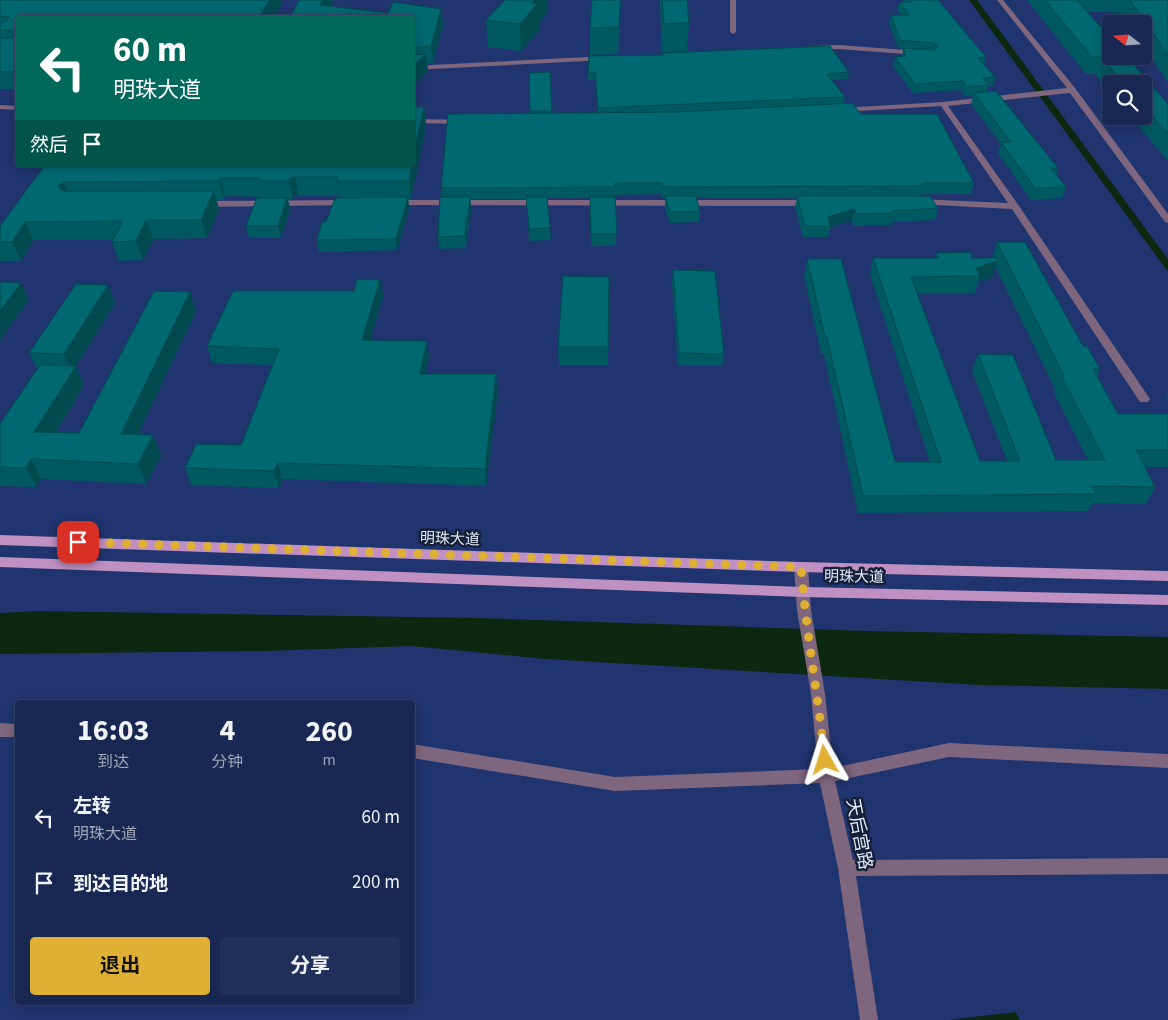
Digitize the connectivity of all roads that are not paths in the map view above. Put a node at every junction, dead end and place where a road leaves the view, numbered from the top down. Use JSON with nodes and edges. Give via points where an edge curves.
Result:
{"nodes":[{"id":1,"x":740,"y":0,"type":"edge"},
{"id":2,"x":1000,"y":0,"type":"edge"},
{"id":3,"x":733,"y":3,"type":"edge"},
{"id":4,"x":733,"y":32,"type":"dead end"},
{"id":5,"x":809,"y":48,"type":"edge"},
{"id":6,"x":932,"y":55,"type":"edge"},
{"id":7,"x":611,"y":58,"type":"edge"},
{"id":8,"x":415,"y":68,"type":"edge"},
{"id":9,"x":1072,"y":90,"type":"junction"},
{"id":10,"x":943,"y":104,"type":"junction"},
{"id":11,"x":0,"y":107,"type":"edge"},
{"id":12,"x":15,"y":108,"type":"edge"},
{"id":13,"x":830,"y":111,"type":"edge"},
{"id":14,"x":415,"y":121,"type":"edge"},
{"id":15,"x":476,"y":122,"type":"edge"},
{"id":16,"x":908,"y":202,"type":"edge"},
{"id":17,"x":354,"y":203,"type":"edge"},
{"id":18,"x":384,"y":203,"type":"edge"},
{"id":19,"x":819,"y":203,"type":"edge"},
{"id":20,"x":188,"y":204,"type":"edge"},
{"id":21,"x":1015,"y":206,"type":"junction"},
{"id":22,"x":1168,"y":220,"type":"edge"},
{"id":23,"x":1144,"y":399,"type":"dead end"},
{"id":24,"x":0,"y":540,"type":"edge"},
{"id":25,"x":0,"y":562,"type":"edge"},
{"id":26,"x":801,"y":567,"type":"junction"},
{"id":27,"x":1168,"y":576,"type":"edge"},
{"id":28,"x":803,"y":592,"type":"junction"},
{"id":29,"x":1168,"y":600,"type":"edge"},
{"id":30,"x":0,"y":730,"type":"edge"},
{"id":31,"x":15,"y":731,"type":"edge"},
{"id":32,"x":415,"y":751,"type":"edge"},
{"id":33,"x":1168,"y":762,"type":"edge"},
{"id":34,"x":826,"y":776,"type":"junction"},
{"id":35,"x":1168,"y":866,"type":"edge"},
{"id":36,"x":846,"y":868,"type":"junction"},
{"id":37,"x":869,"y":1020,"type":"edge"}],
"edges":[{"from":1,"to":3,"type":"street"},
{"from":2,"to":9,"type":"street"},
{"from":3,"to":4,"type":"street"},
{"from":5,"to":6,"type":"street","via":[[839,47]]},
{"from":7,"to":8,"type":"street"},
{"from":9,"to":10,"type":"street"},
{"from":9,"to":22,"type":"street"},
{"from":10,"to":13,"type":"street"},
{"from":10,"to":21,"type":"street"},
{"from":11,"to":12,"type":"street"},
{"from":14,"to":15,"type":"street"},
{"from":16,"to":21,"type":"street"},
{"from":17,"to":20,"type":"street"},
{"from":18,"to":19,"type":"street"},
{"from":21,"to":23,"type":"street"},
{"from":24,"to":26,"type":"main road","name":"明珠大道"},
{"from":25,"to":28,"type":"main road","name":"明珠大道"},
{"from":26,"to":27,"type":"main road","name":"明珠大道"},
{"from":26,"to":28,"type":"street","name":"天后宫路"},
{"from":28,"to":29,"type":"main road","name":"明珠大道"},
{"from":28,"to":34,"type":"street","name":"天后宫路"},
{"from":30,"to":31,"type":"street"},
{"from":32,"to":34,"type":"street","via":[[614,784]]},
{"from":33,"to":34,"type":"street","via":[[949,750]]},
{"from":34,"to":36,"type":"street","name":"天后宫路"},
{"from":35,"to":36,"type":"street"},
{"from":36,"to":37,"type":"street","name":"天后宫路"}]}
